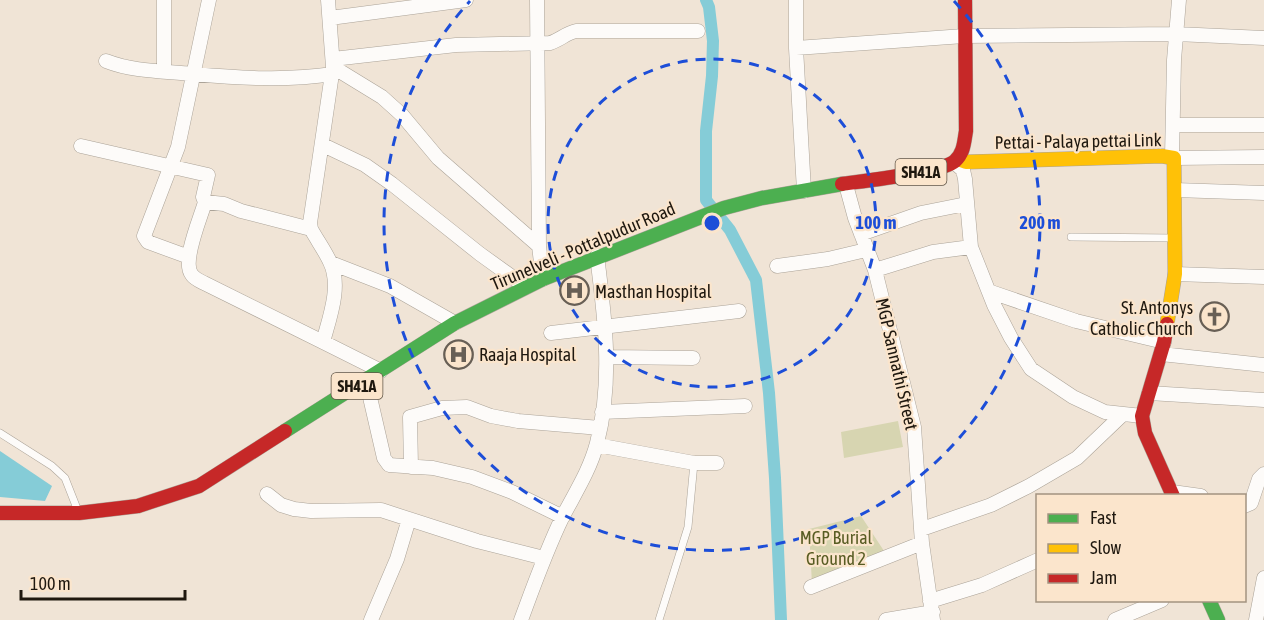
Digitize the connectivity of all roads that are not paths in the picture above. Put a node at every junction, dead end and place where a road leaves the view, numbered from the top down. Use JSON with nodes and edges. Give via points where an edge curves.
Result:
{"nodes":[{"id":1,"x":164,"y":0,"type":"edge"},
{"id":2,"x":209,"y":0,"type":"edge"},
{"id":3,"x":328,"y":0,"type":"edge"},
{"id":4,"x":466,"y":0,"type":"edge"},
{"id":5,"x":537,"y":0,"type":"edge"},
{"id":6,"x":796,"y":0,"type":"edge"},
{"id":7,"x":965,"y":0,"type":"edge"},
{"id":8,"x":1179,"y":0,"type":"edge"},
{"id":9,"x":330,"y":18,"type":"junction"},
{"id":10,"x":698,"y":31,"type":"dead end"},
{"id":11,"x":1176,"y":34,"type":"junction"},
{"id":12,"x":964,"y":36,"type":"junction"},
{"id":13,"x":1264,"y":38,"type":"edge"},
{"id":14,"x":537,"y":43,"type":"junction"},
{"id":15,"x":796,"y":48,"type":"junction"},
{"id":16,"x":106,"y":60,"type":"dead end"},
{"id":17,"x":333,"y":67,"type":"junction"},
{"id":18,"x":164,"y":72,"type":"junction"},
{"id":19,"x":193,"y":74,"type":"junction"},
{"id":20,"x":1173,"y":125,"type":"junction"},
{"id":21,"x":1264,"y":125,"type":"edge"},
{"id":22,"x":323,"y":145,"type":"junction"},
{"id":23,"x":81,"y":146,"type":"dead end"},
{"id":24,"x":1173,"y":157,"type":"junction"},
{"id":25,"x":1264,"y":157,"type":"edge"},
{"id":26,"x":957,"y":161,"type":"junction"},
{"id":27,"x":171,"y":167,"type":"junction"},
{"id":28,"x":846,"y":185,"type":"junction"},
{"id":29,"x":1175,"y":190,"type":"junction"},
{"id":30,"x":804,"y":191,"type":"junction"},
{"id":31,"x":1264,"y":194,"type":"edge"},
{"id":32,"x":206,"y":202,"type":"junction"},
{"id":33,"x":966,"y":204,"type":"junction"},
{"id":34,"x":310,"y":229,"type":"junction"},
{"id":35,"x":861,"y":234,"type":"junction"},
{"id":36,"x":1071,"y":237,"type":"dead end"},
{"id":37,"x":1174,"y":237,"type":"junction"},
{"id":38,"x":539,"y":246,"type":"junction"},
{"id":39,"x":971,"y":247,"type":"junction"},
{"id":40,"x":866,"y":250,"type":"junction"},
{"id":41,"x":597,"y":256,"type":"junction"},
{"id":42,"x":189,"y":257,"type":"junction"},
{"id":43,"x":331,"y":263,"type":"junction"},
{"id":44,"x":777,"y":266,"type":"dead end"},
{"id":45,"x":875,"y":270,"type":"junction"},
{"id":46,"x":1175,"y":274,"type":"junction"},
{"id":47,"x":1264,"y":277,"type":"edge"},
{"id":48,"x":543,"y":279,"type":"junction"},
{"id":49,"x":526,"y":287,"type":"junction"},
{"id":50,"x":991,"y":292,"type":"junction"},
{"id":51,"x":739,"y":311,"type":"dead end"},
{"id":52,"x":455,"y":323,"type":"junction"},
{"id":53,"x":606,"y":327,"type":"junction"},
{"id":54,"x":551,"y":333,"type":"dead end"},
{"id":55,"x":323,"y":342,"type":"junction"},
{"id":56,"x":1163,"y":348,"type":"junction"},
{"id":57,"x":608,"y":357,"type":"junction"},
{"id":58,"x":693,"y":358,"type":"dead end"},
{"id":59,"x":1264,"y":365,"type":"edge"},
{"id":60,"x":381,"y":371,"type":"junction"},
{"id":61,"x":366,"y":380,"type":"junction"},
{"id":62,"x":1149,"y":393,"type":"junction"},
{"id":63,"x":1264,"y":400,"type":"edge"},
{"id":64,"x":745,"y":406,"type":"dead end"},
{"id":65,"x":602,"y":412,"type":"junction"},
{"id":66,"x":1122,"y":415,"type":"junction"},
{"id":67,"x":1142,"y":416,"type":"junction"},
{"id":68,"x":600,"y":428,"type":"junction"},
{"id":69,"x":0,"y":433,"type":"edge"},
{"id":70,"x":597,"y":445,"type":"junction"},
{"id":71,"x":694,"y":463,"type":"junction"},
{"id":72,"x":717,"y":463,"type":"dead end"},
{"id":73,"x":411,"y":467,"type":"junction"},
{"id":74,"x":1264,"y":474,"type":"edge"},
{"id":75,"x":267,"y":494,"type":"dead end"},
{"id":76,"x":1173,"y":494,"type":"edge"},
{"id":77,"x":1246,"y":506,"type":"edge"},
{"id":78,"x":0,"y":513,"type":"edge"},
{"id":79,"x":79,"y":513,"type":"junction"},
{"id":80,"x":563,"y":517,"type":"junction"},
{"id":81,"x":409,"y":519,"type":"junction"},
{"id":82,"x":922,"y":536,"type":"junction"},
{"id":83,"x":544,"y":558,"type":"junction"},
{"id":84,"x":1036,"y":561,"type":"edge"},
{"id":85,"x":1264,"y":583,"type":"edge"},
{"id":86,"x":812,"y":587,"type":"dead end"},
{"id":87,"x":1157,"y":602,"type":"edge"},
{"id":88,"x":1210,"y":602,"type":"edge"},
{"id":89,"x":932,"y":611,"type":"edge"},
{"id":90,"x":371,"y":620,"type":"edge"},
{"id":91,"x":521,"y":620,"type":"edge"},
{"id":92,"x":659,"y":620,"type":"edge"},
{"id":93,"x":886,"y":620,"type":"edge"},
{"id":94,"x":1115,"y":620,"type":"edge"},
{"id":95,"x":1218,"y":620,"type":"edge"},
{"id":96,"x":1256,"y":620,"type":"edge"}],
"edges":[{"from":1,"to":18,"type":"street"},
{"from":2,"to":19,"type":"street"},
{"from":3,"to":9,"type":"street"},
{"from":4,"to":9,"type":"street"},
{"from":5,"to":14,"type":"street"},
{"from":6,"to":15,"type":"street"},
{"from":7,"to":12,"type":"main road","number":"SH41A"},
{"from":8,"to":11,"type":"street"},
{"from":9,"to":17,"type":"street"},
{"from":10,"to":14,"type":"street","via":[[576,31],[558,40]]},
{"from":11,"to":12,"type":"street"},
{"from":11,"to":13,"type":"street"},
{"from":11,"to":20,"type":"street"},
{"from":12,"to":15,"type":"street"},
{"from":12,"to":26,"type":"main road","number":"SH41A","via":[[966,131]]},
{"from":14,"to":17,"type":"street","via":[[456,45]]},
{"from":14,"to":38,"type":"street"},
{"from":15,"to":30,"type":"street"},
{"from":16,"to":18,"type":"street","via":[[131,69]]},
{"from":17,"to":19,"type":"street","via":[[310,78]]},
{"from":17,"to":22,"type":"street"},
{"from":17,"to":38,"type":"street","via":[[389,103],[438,158]]},
{"from":18,"to":19,"type":"street"},
{"from":19,"to":27,"type":"street"},
{"from":20,"to":21,"type":"street"},
{"from":20,"to":24,"type":"street"},
{"from":22,"to":34,"type":"street"},
{"from":22,"to":49,"type":"street","via":[[365,165]]},
{"from":23,"to":27,"type":"street"},
{"from":24,"to":25,"type":"street"},
{"from":24,"to":26,"type":"main road","name":"Pettai - Palaya pettai Link"},
{"from":24,"to":29,"type":"main road","name":"Pettai - Palaya pettai Link"},
{"from":26,"to":28,"type":"main road","name":"Tirunelveli - Pottalpudur Road","number":"SH41A","via":[[945,167]]},
{"from":26,"to":33,"type":"street","via":[[964,174]]},
{"from":27,"to":32,"type":"street","via":[[208,175],[203,197]]},
{"from":27,"to":42,"type":"street","via":[[144,236],[148,242]]},
{"from":28,"to":30,"type":"main road","name":"Tirunelveli - Pottalpudur Road","number":"SH41A"},
{"from":28,"to":35,"type":"street","name":"MGP Sannathi Street"},
{"from":29,"to":31,"type":"street"},
{"from":29,"to":37,"type":"main road","name":"Pettai - Palaya pettai Link"},
{"from":30,"to":41,"type":"main road","name":"Tirunelveli - Pottalpudur Road","number":"SH41A","via":[[724,208]]},
{"from":32,"to":34,"type":"street"},
{"from":32,"to":42,"type":"street"},
{"from":33,"to":35,"type":"street","via":[[921,213]]},
{"from":33,"to":39,"type":"street"},
{"from":34,"to":43,"type":"street"},
{"from":35,"to":40,"type":"street","name":"MGP Sannathi Street"},
{"from":36,"to":37,"type":"lane"},
{"from":37,"to":46,"type":"main road","name":"Pettai - Palaya pettai Link"},
{"from":38,"to":48,"type":"street"},
{"from":39,"to":45,"type":"street","via":[[933,252]]},
{"from":39,"to":50,"type":"street"},
{"from":40,"to":44,"type":"street"},
{"from":40,"to":45,"type":"street","name":"MGP Sannathi Street"},
{"from":41,"to":48,"type":"main road","name":"Tirunelveli - Pottalpudur Road","number":"SH41A"},
{"from":41,"to":53,"type":"street"},
{"from":42,"to":55,"type":"street","via":[[193,277]]},
{"from":43,"to":52,"type":"street","via":[[390,286]]},
{"from":43,"to":55,"type":"street","via":[[335,292]]},
{"from":45,"to":82,"type":"street","name":"MGP Sannathi Street","via":[[914,428]]},
{"from":46,"to":47,"type":"street"},
{"from":46,"to":56,"type":"main road","name":"Pettai - Palaya pettai Link"},
{"from":48,"to":49,"type":"main road","name":"Tirunelveli - Pottalpudur Road","number":"SH41A"},
{"from":49,"to":52,"type":"main road","name":"Tirunelveli - Pottalpudur Road","number":"SH41A"},
{"from":50,"to":56,"type":"street"},
{"from":50,"to":66,"type":"street","via":[[1011,338],[1031,369],[1073,397],[1104,412]]},
{"from":51,"to":53,"type":"street"},
{"from":52,"to":60,"type":"main road","name":"Tirunelveli - Pottalpudur Road","number":"SH41A"},
{"from":53,"to":54,"type":"street"},
{"from":53,"to":57,"type":"street"},
{"from":55,"to":60,"type":"street"},
{"from":56,"to":59,"type":"street"},
{"from":56,"to":62,"type":"main road","name":"Pettai - Palaya pettai Link"},
{"from":57,"to":58,"type":"street"},
{"from":57,"to":65,"type":"street"},
{"from":60,"to":61,"type":"main road","name":"Tirunelveli - Pottalpudur Road","number":"SH41A"},
{"from":61,"to":73,"type":"street","via":[[384,458],[389,465]]},
{"from":61,"to":79,"type":"main road","name":"Tirunelveli - Pottalpudur Road","number":"SH41A","via":[[199,486],[138,506]]},
{"from":62,"to":63,"type":"street"},
{"from":62,"to":67,"type":"main road","name":"Pettai - Palaya pettai Link"},
{"from":64,"to":65,"type":"street"},
{"from":65,"to":68,"type":"street"},
{"from":66,"to":67,"type":"street"},
{"from":66,"to":82,"type":"street","via":[[1077,458],[991,505]]},
{"from":67,"to":76,"type":"main road","via":[[1145,433]]},
{"from":68,"to":70,"type":"street"},
{"from":68,"to":73,"type":"street","via":[[518,421],[467,407],[442,408],[410,417]]},
{"from":69,"to":79,"type":"lane","via":[[65,478]]},
{"from":70,"to":71,"type":"street"},
{"from":70,"to":80,"type":"street"},
{"from":71,"to":72,"type":"street"},
{"from":71,"to":92,"type":"lane","via":[[688,527]]},
{"from":73,"to":80,"type":"street","via":[[433,468],[480,480]]},
{"from":74,"to":77,"type":"street","via":[[1251,503]]},
{"from":75,"to":81,"type":"street","via":[[294,509],[381,510]]},
{"from":78,"to":79,"type":"main road","name":"Tirunelveli - Pottalpudur Road","number":"SH41A"},
{"from":80,"to":83,"type":"street"},
{"from":81,"to":83,"type":"street"},
{"from":81,"to":90,"type":"street"},
{"from":82,"to":86,"type":"street"},
{"from":82,"to":89,"type":"street","name":"MGP Sannathi Street"},
{"from":83,"to":91,"type":"street"},
{"from":84,"to":89,"type":"street"},
{"from":85,"to":96,"type":"street"},
{"from":87,"to":94,"type":"street"},
{"from":88,"to":95,"type":"main road"},
{"from":89,"to":93,"type":"street"}]}
